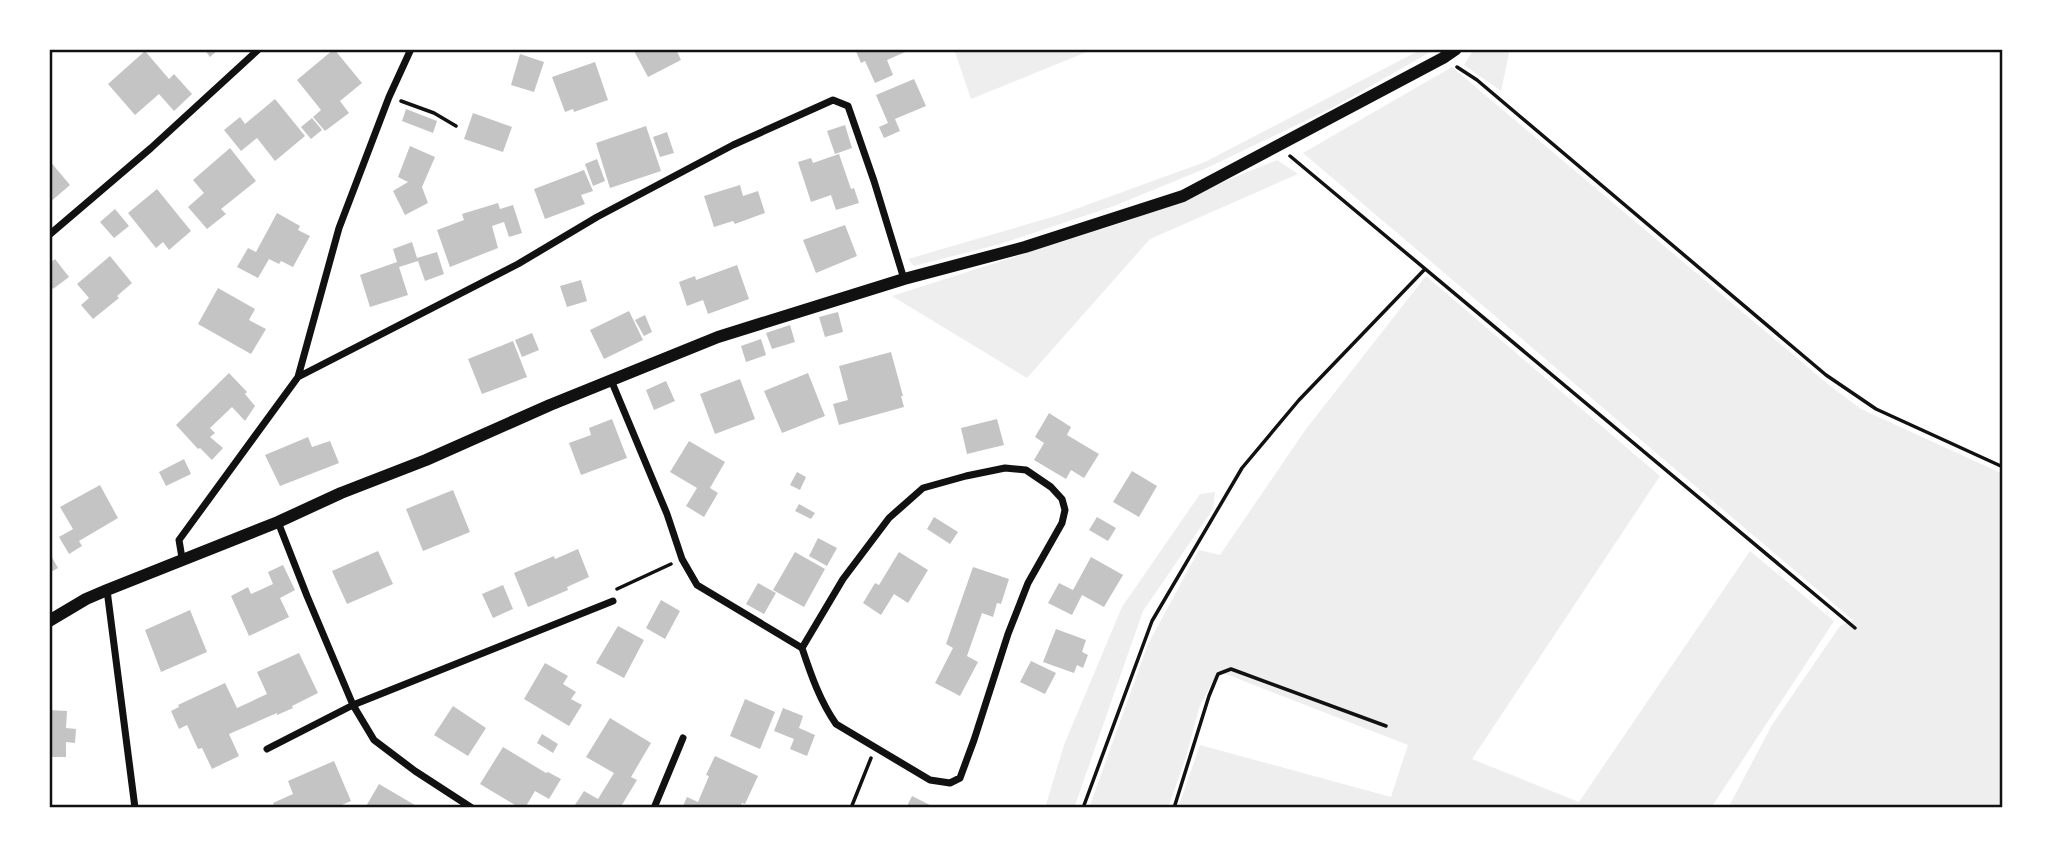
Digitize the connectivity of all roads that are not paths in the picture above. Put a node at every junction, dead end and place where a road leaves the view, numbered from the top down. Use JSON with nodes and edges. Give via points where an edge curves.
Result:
{"nodes":[{"id":1,"x":259,"y":49,"type":"edge"},
{"id":2,"x":411,"y":49,"type":"edge"},
{"id":3,"x":1456,"y":49,"type":"edge"},
{"id":4,"x":49,"y":235,"type":"edge"},
{"id":5,"x":904,"y":279,"type":"junction"},
{"id":6,"x":298,"y":377,"type":"junction"},
{"id":7,"x":611,"y":380,"type":"junction"},
{"id":8,"x":278,"y":522,"type":"junction"},
{"id":9,"x":183,"y":558,"type":"junction"},
{"id":10,"x":107,"y":590,"type":"junction"},
{"id":11,"x":613,"y":601,"type":"road end"},
{"id":12,"x":49,"y":621,"type":"edge"},
{"id":13,"x":802,"y":648,"type":"junction"},
{"id":14,"x":354,"y":705,"type":"junction"},
{"id":15,"x":684,"y":738,"type":"dead end"},
{"id":16,"x":267,"y":749,"type":"dead end"},
{"id":17,"x":135,"y":808,"type":"edge"},
{"id":18,"x":472,"y":808,"type":"edge"},
{"id":19,"x":654,"y":808,"type":"edge"}],
"edges":[{"from":1,"to":4,"type":"street"},
{"from":2,"to":6,"type":"street","via":[[339,228]]},
{"from":3,"to":5,"type":"street","via":[[1183,196],[1025,247]]},
{"from":5,"to":6,"type":"street","via":[[848,106],[834,100],[733,145],[518,264]]},
{"from":5,"to":7,"type":"street","via":[[718,337]]},
{"from":6,"to":9,"type":"street","via":[[179,540]]},
{"from":7,"to":8,"type":"street"},
{"from":7,"to":13,"type":"street","via":[[682,559],[697,585]]},
{"from":8,"to":9,"type":"street"},
{"from":8,"to":14,"type":"street"},
{"from":9,"to":10,"type":"street"},
{"from":10,"to":12,"type":"street"},
{"from":10,"to":17,"type":"street"},
{"from":11,"to":14,"type":"street"},
{"from":13,"to":13,"type":"street","via":[[836,724],[930,780],[950,783],[960,778],[1028,583],[1062,523],[1062,499],[1026,470],[1005,468],[923,488],[889,518],[843,579]]},
{"from":14,"to":16,"type":"street"},
{"from":14,"to":18,"type":"street","via":[[374,740]]},
{"from":15,"to":19,"type":"street"}]}
